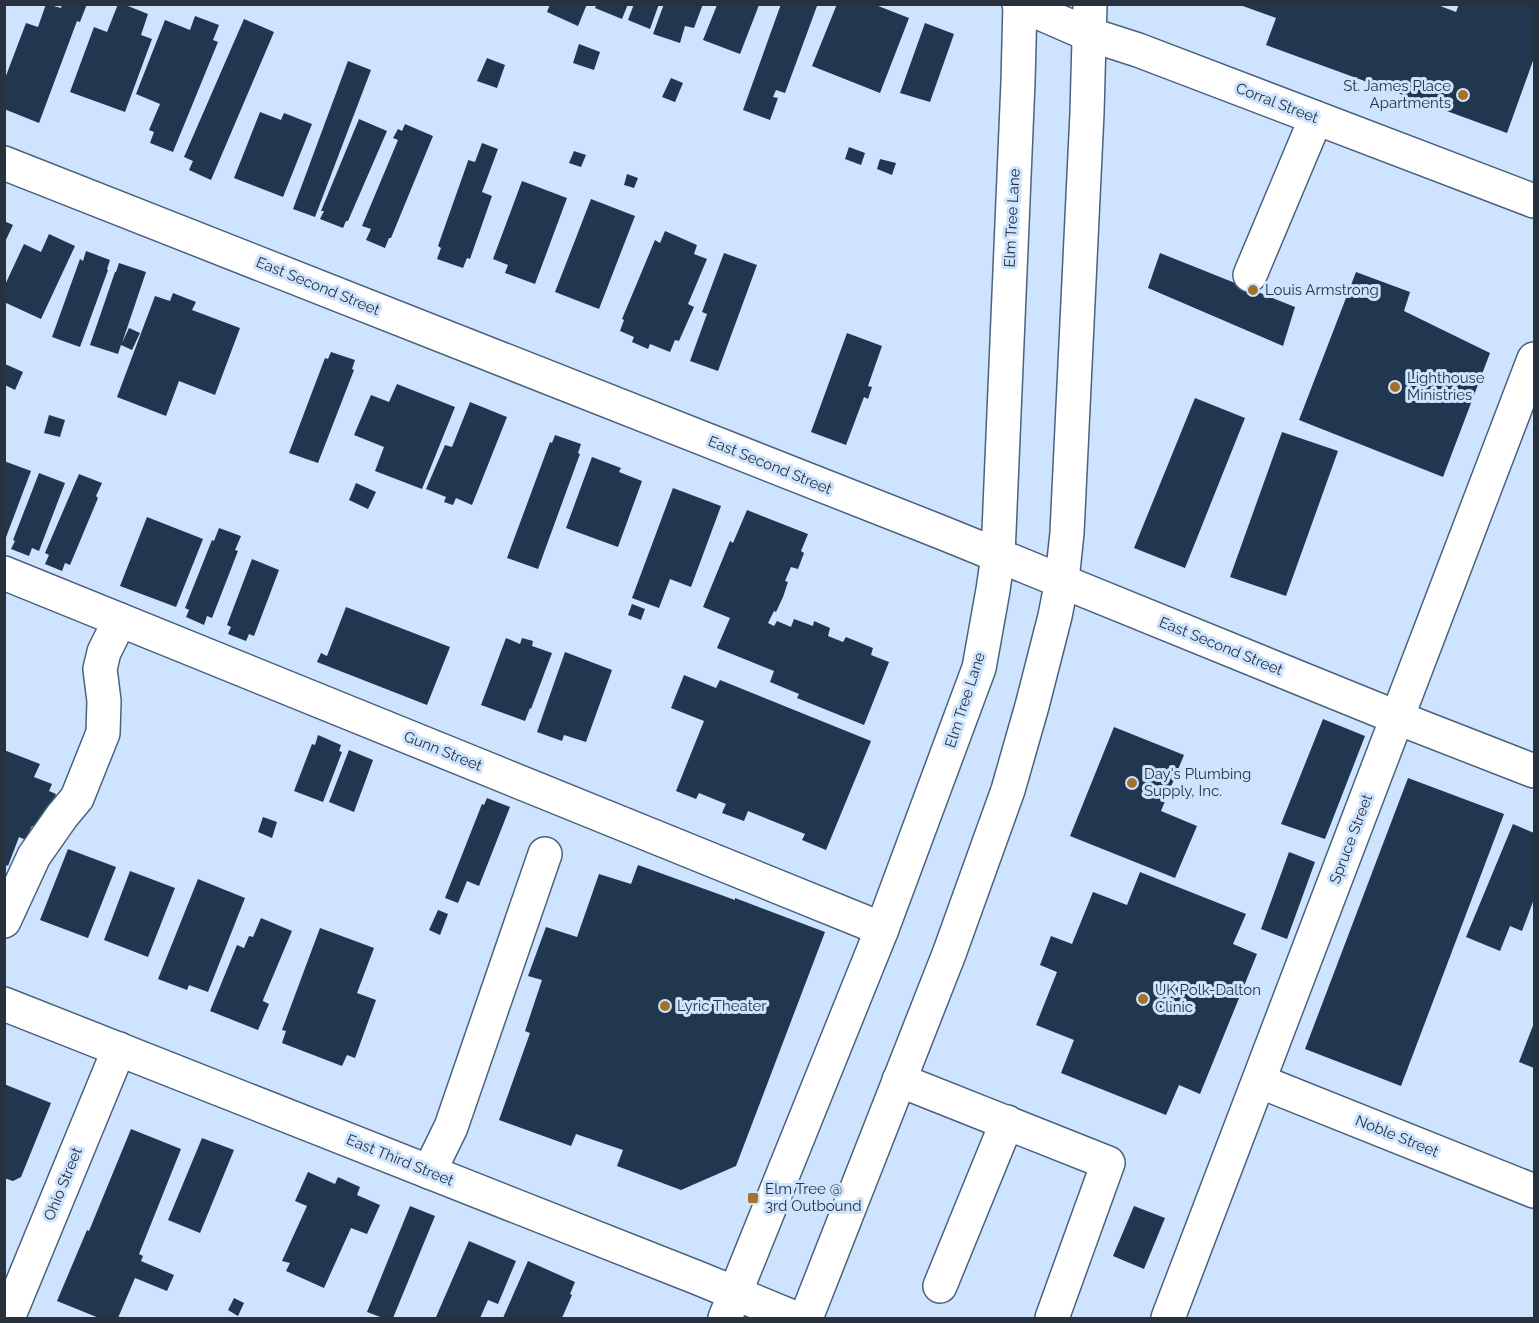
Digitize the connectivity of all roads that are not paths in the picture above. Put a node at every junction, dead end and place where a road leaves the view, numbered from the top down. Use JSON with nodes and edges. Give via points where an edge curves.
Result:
{"nodes":[{"id":1,"x":1019,"y":4,"type":"edge"},
{"id":2,"x":1089,"y":19,"type":"edge"},
{"id":3,"x":1316,"y":118,"type":"junction"},
{"id":4,"x":4,"y":162,"type":"edge"},
{"id":5,"x":1534,"y":201,"type":"edge"},
{"id":6,"x":1250,"y":275,"type":"dead end"},
{"id":7,"x":1534,"y":359,"type":"edge"},
{"id":8,"x":1527,"y":400,"type":"edge"},
{"id":9,"x":998,"y":555,"type":"junction"},
{"id":10,"x":4,"y":573,"type":"edge"},
{"id":11,"x":1062,"y":580,"type":"junction"},
{"id":12,"x":120,"y":620,"type":"junction"},
{"id":13,"x":1398,"y":718,"type":"junction"},
{"id":14,"x":1534,"y":771,"type":"edge"},
{"id":15,"x":545,"y":854,"type":"dead end"},
{"id":16,"x":4,"y":921,"type":"edge"},
{"id":17,"x":882,"y":929,"type":"junction"},
{"id":18,"x":4,"y":1004,"type":"edge"},
{"id":19,"x":119,"y":1049,"type":"junction"},
{"id":20,"x":899,"y":1080,"type":"junction"},
{"id":21,"x":1259,"y":1081,"type":"junction"},
{"id":22,"x":1007,"y":1122,"type":"junction"},
{"id":23,"x":429,"y":1172,"type":"junction"},
{"id":24,"x":1534,"y":1191,"type":"edge"},
{"id":25,"x":940,"y":1286,"type":"dead end"},
{"id":26,"x":731,"y":1306,"type":"edge"},
{"id":27,"x":8,"y":1318,"type":"edge"},
{"id":28,"x":795,"y":1318,"type":"edge"},
{"id":29,"x":806,"y":1318,"type":"edge"},
{"id":30,"x":1052,"y":1318,"type":"edge"},
{"id":31,"x":1168,"y":1318,"type":"edge"}],
"edges":[{"from":1,"to":2,"type":"street","name":"Corral Street"},
{"from":1,"to":9,"type":"street","name":"Elm Tree Lane"},
{"from":2,"to":3,"type":"street","name":"Corral Street","via":[[1138,50]]},
{"from":2,"to":11,"type":"street"},
{"from":3,"to":5,"type":"street","name":"Corral Street"},
{"from":3,"to":6,"type":"street"},
{"from":4,"to":9,"type":"street","name":"East Second Street"},
{"from":7,"to":8,"type":"street","name":"Spruce Street"},
{"from":8,"to":13,"type":"street","name":"Spruce Street"},
{"from":9,"to":11,"type":"street","name":"East Second Street"},
{"from":9,"to":17,"type":"street","name":"Elm Tree Lane","via":[[980,668]]},
{"from":10,"to":12,"type":"street","name":"Gunn Street"},
{"from":11,"to":13,"type":"street","name":"East Second Street"},
{"from":11,"to":20,"type":"street","via":[[1008,790]]},
{"from":12,"to":16,"type":"street","via":[[100,669],[103,733],[77,798],[34,856]]},
{"from":12,"to":17,"type":"street","name":"Gunn Street"},
{"from":13,"to":14,"type":"street","name":"East Second Street"},
{"from":13,"to":21,"type":"street","name":"Spruce Street"},
{"from":15,"to":23,"type":"street","via":[[451,1127]]},
{"from":17,"to":26,"type":"street","name":"Elm Tree Lane"},
{"from":18,"to":19,"type":"street","name":"East Third Street"},
{"from":19,"to":23,"type":"street","name":"East Third Street"},
{"from":19,"to":27,"type":"street","name":"Ohio Street"},
{"from":20,"to":22,"type":"street"},
{"from":20,"to":29,"type":"street"},
{"from":21,"to":24,"type":"street","name":"Noble Street"},
{"from":21,"to":31,"type":"street","name":"Spruce Street"},
{"from":22,"to":25,"type":"street"},
{"from":22,"to":30,"type":"street","via":[[1108,1163]]},
{"from":23,"to":26,"type":"street","name":"East Third Street"},
{"from":26,"to":28,"type":"street","name":"East Third Street"}]}
